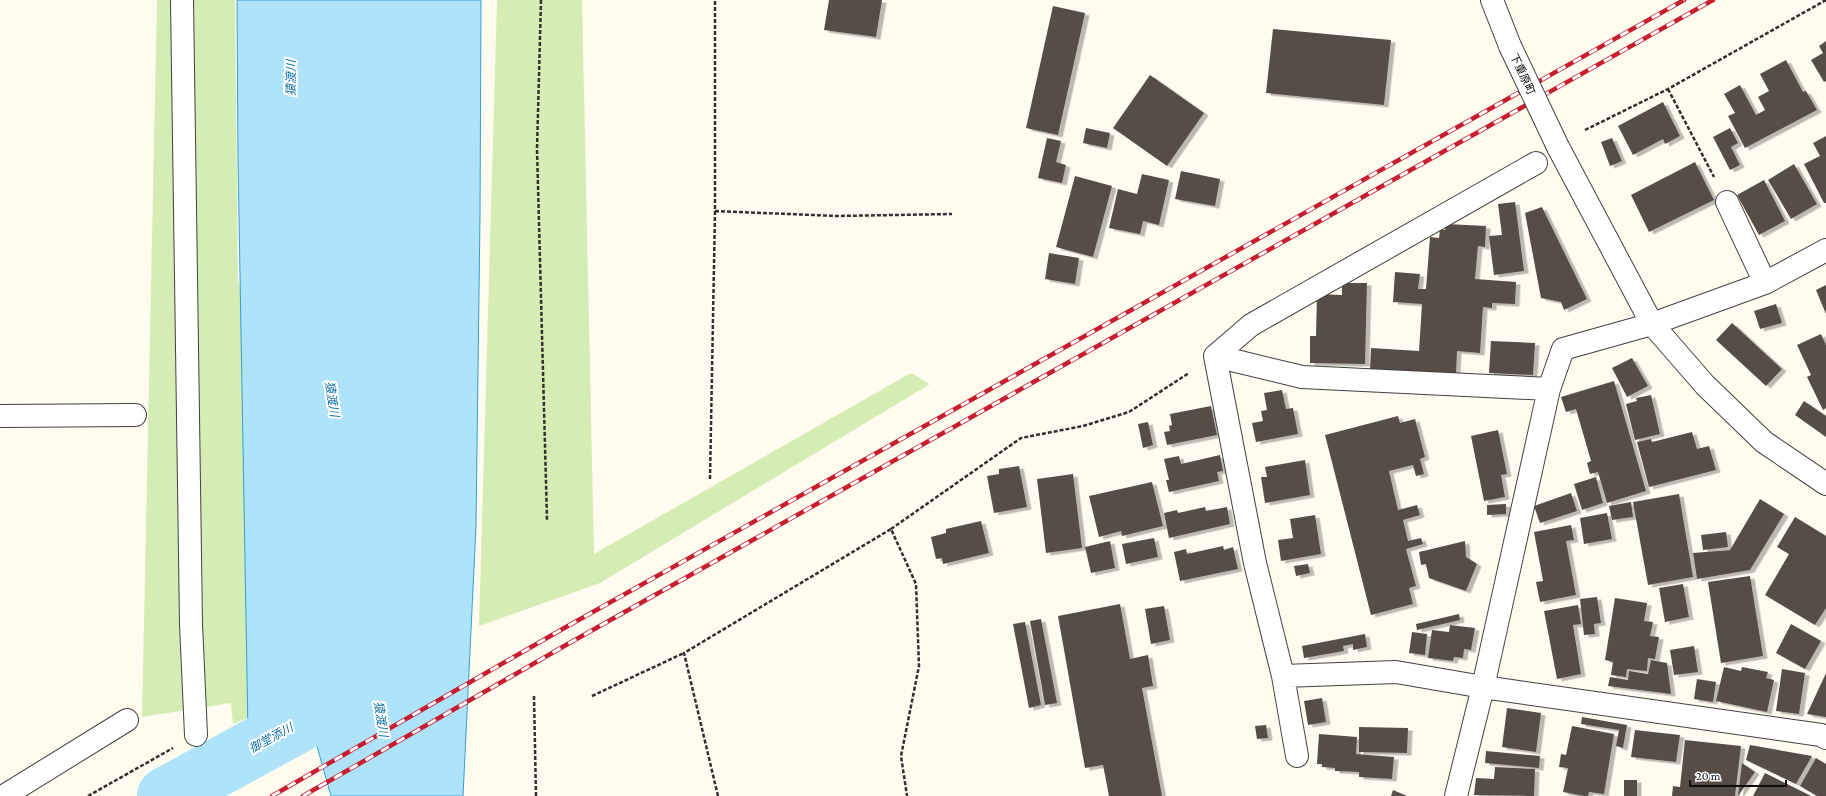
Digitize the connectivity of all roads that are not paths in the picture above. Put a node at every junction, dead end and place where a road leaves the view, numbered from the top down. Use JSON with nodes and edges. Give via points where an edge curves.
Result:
{"nodes":[{"id":1,"x":182,"y":0,"type":"edge"},
{"id":2,"x":1492,"y":0,"type":"edge"},
{"id":3,"x":1536,"y":163,"type":"dead end"},
{"id":4,"x":1726,"y":202,"type":"road end"},
{"id":5,"x":1826,"y":250,"type":"edge"},
{"id":6,"x":1765,"y":283,"type":"junction"},
{"id":7,"x":1652,"y":324,"type":"junction"},
{"id":8,"x":1215,"y":356,"type":"junction"},
{"id":9,"x":1549,"y":389,"type":"junction"},
{"id":10,"x":135,"y":415,"type":"dead end"},
{"id":11,"x":0,"y":416,"type":"edge"},
{"id":12,"x":1826,"y":484,"type":"edge"},
{"id":13,"x":1283,"y":676,"type":"junction"},
{"id":14,"x":1482,"y":687,"type":"junction"},
{"id":15,"x":127,"y":720,"type":"dead end"},
{"id":16,"x":196,"y":735,"type":"road end"},
{"id":17,"x":1826,"y":738,"type":"edge"},
{"id":18,"x":1297,"y":756,"type":"dead end"},
{"id":19,"x":4,"y":796,"type":"edge"},
{"id":20,"x":1456,"y":796,"type":"edge"}],
"edges":[{"from":1,"to":16,"type":"street","via":[[191,624]]},
{"from":2,"to":7,"type":"street","name":"下重原町","bridge":true,"via":[[1510,46],[1558,147]]},
{"from":3,"to":8,"type":"street","via":[[1251,325]]},
{"from":4,"to":6,"type":"street"},
{"from":5,"to":6,"type":"street"},
{"from":6,"to":7,"type":"street"},
{"from":7,"to":9,"type":"street","via":[[1563,349]]},
{"from":7,"to":12,"type":"street","name":"下重原町","via":[[1705,385],[1764,442]]},
{"from":8,"to":9,"type":"street","via":[[1302,377]]},
{"from":8,"to":13,"type":"street","via":[[1255,563]]},
{"from":9,"to":14,"type":"street"},
{"from":10,"to":11,"type":"street"},
{"from":13,"to":14,"type":"street","via":[[1396,672]]},
{"from":13,"to":18,"type":"street"},
{"from":14,"to":17,"type":"street","via":[[1813,734]]},
{"from":14,"to":20,"type":"street"},
{"from":15,"to":19,"type":"street"}]}
